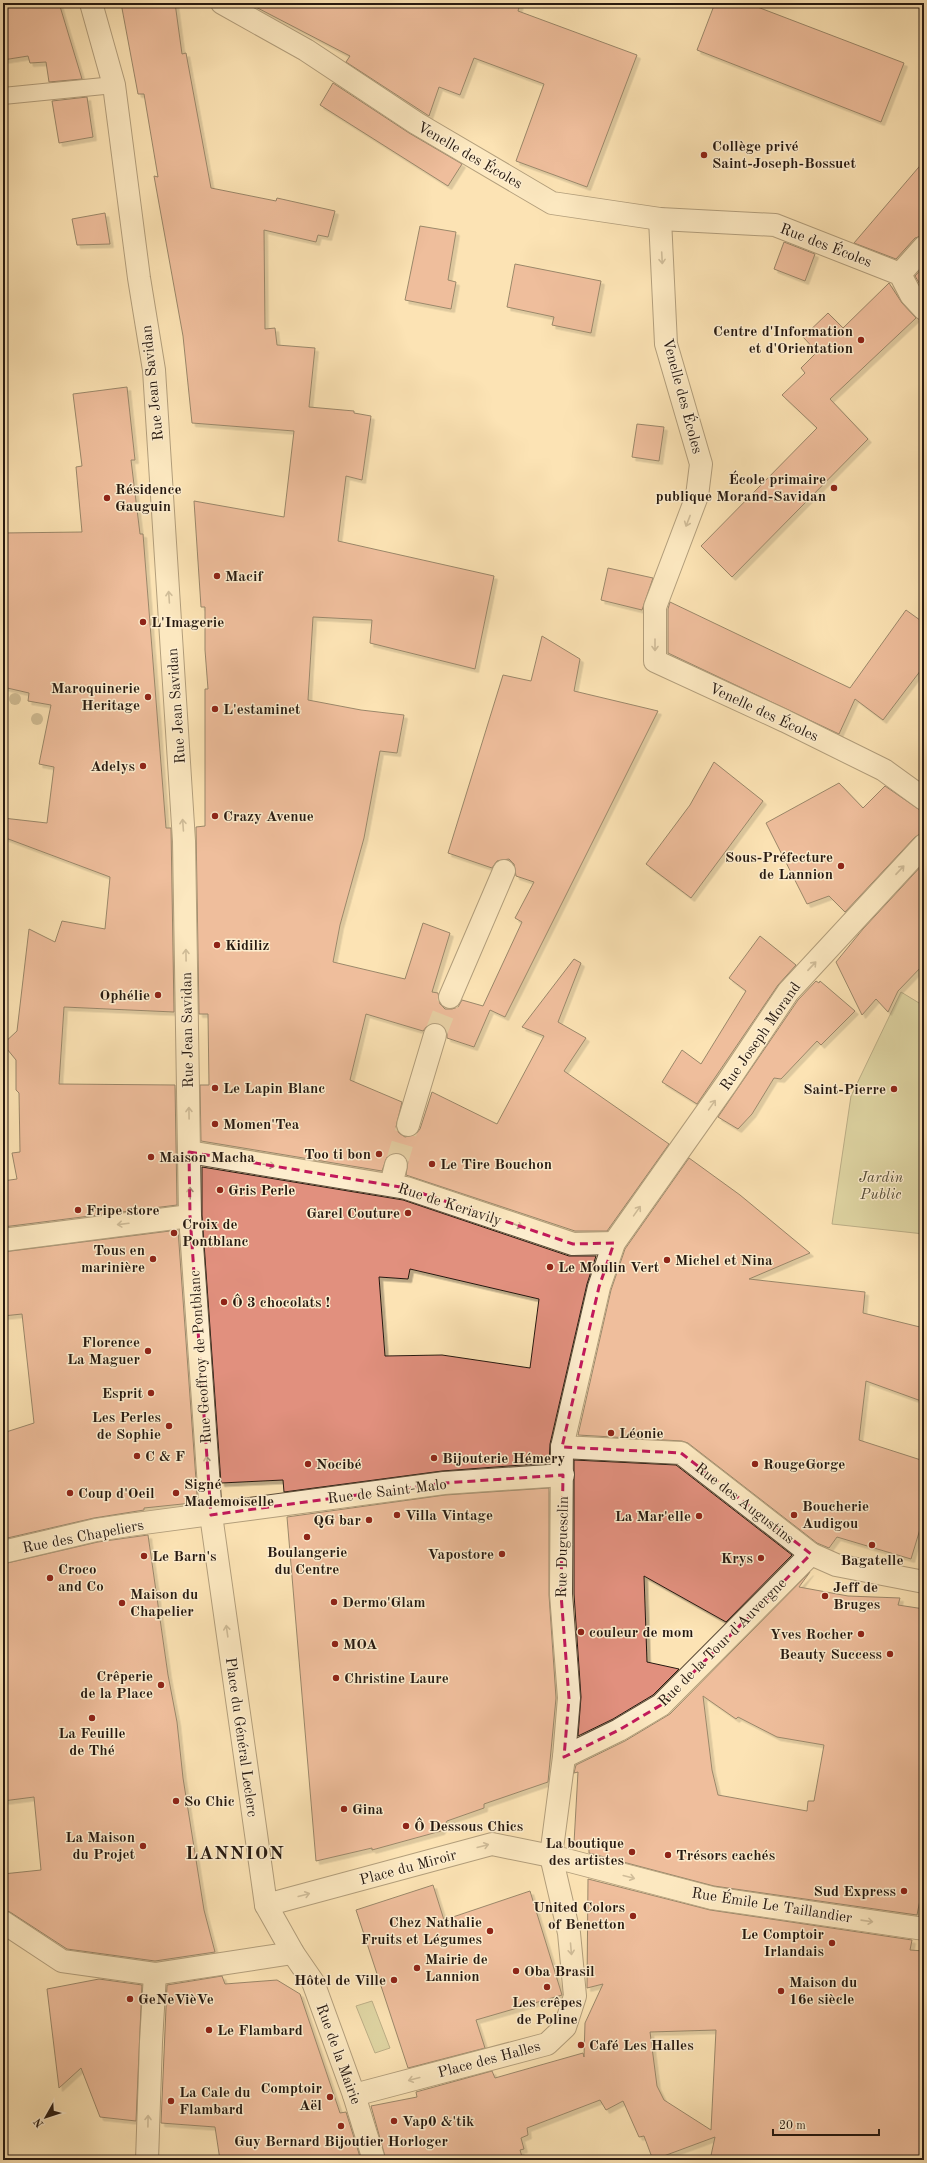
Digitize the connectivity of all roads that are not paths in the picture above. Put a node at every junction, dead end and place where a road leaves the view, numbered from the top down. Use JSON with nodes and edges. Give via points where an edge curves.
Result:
{"nodes":[{"id":1,"x":90,"y":3,"type":"edge"},
{"id":2,"x":222,"y":3,"type":"edge"},
{"id":3,"x":114,"y":85,"type":"junction"},
{"id":4,"x":3,"y":96,"type":"edge"},
{"id":5,"x":660,"y":219,"type":"junction"},
{"id":6,"x":924,"y":247,"type":"edge"},
{"id":7,"x":900,"y":274,"type":"junction"},
{"id":8,"x":924,"y":309,"type":"edge"},
{"id":9,"x":924,"y":799,"type":"edge"},
{"id":10,"x":924,"y":845,"type":"edge"},
{"id":11,"x":504,"y":871,"type":"dead end"},
{"id":12,"x":450,"y":997,"type":"tunnel mouth"},
{"id":13,"x":435,"y":1035,"type":"tunnel mouth"},
{"id":14,"x":408,"y":1125,"type":"tunnel mouth"},
{"id":15,"x":189,"y":1152,"type":"junction"},
{"id":16,"x":190,"y":1216,"type":"junction"},
{"id":17,"x":3,"y":1240,"type":"edge"},
{"id":18,"x":614,"y":1243,"type":"junction"},
{"id":19,"x":562,"y":1447,"type":"junction"},
{"id":20,"x":564,"y":1475,"type":"junction"},
{"id":21,"x":211,"y":1515,"type":"junction"},
{"id":22,"x":3,"y":1552,"type":"edge"},
{"id":23,"x":811,"y":1554,"type":"junction"},
{"id":24,"x":924,"y":1582,"type":"edge"},
{"id":25,"x":564,"y":1757,"type":"junction"},
{"id":26,"x":551,"y":1856,"type":"junction"},
{"id":27,"x":266,"y":1905,"type":"junction"},
{"id":28,"x":3,"y":1922,"type":"edge"},
{"id":29,"x":923,"y":1925,"type":"edge"},
{"id":30,"x":294,"y":1953,"type":"junction"},
{"id":31,"x":156,"y":1974,"type":"junction"},
{"id":32,"x":354,"y":2095,"type":"junction"},
{"id":33,"x":147,"y":2160,"type":"edge"},
{"id":34,"x":374,"y":2160,"type":"edge"}],
"edges":[{"from":1,"to":3,"type":"street","name":"Rue Jean Savidan"},
{"from":2,"to":5,"type":"street","name":"Venelle des Écoles","via":[[306,50],[416,123],[552,203]]},
{"from":3,"to":4,"type":"lane"},
{"from":15,"to":3,"type":"street","name":"Rue Jean Savidan","one_way":true,"via":[[184,841],[154,370],[139,278]]},
{"from":5,"to":7,"type":"street","name":"Rue des Écoles","via":[[775,224]]},
{"from":5,"to":9,"type":"street","name":"Venelle des Écoles","one_way":true,"via":[[666,344],[701,464],[697,496],[655,607],[655,661],[884,770]]},
{"from":6,"to":7,"type":"street"},
{"from":7,"to":8,"type":"street","via":[[911,295]]},
{"from":18,"to":10,"type":"street","name":"Rue Joseph Morand","one_way":true,"via":[[788,992]]},
{"from":11,"to":12,"type":"street"},
{"from":13,"to":14,"type":"street"},
{"from":16,"to":15,"type":"street","name":"Rue Geoffroy de Pontblanc","one_way":true},
{"from":15,"to":18,"type":"street","name":"Rue de Keriavily","one_way":true,"via":[[394,1175],[406,1188],[573,1244]]},
{"from":16,"to":17,"type":"street","one_way":true},
{"from":21,"to":16,"type":"street","name":"Rue Geoffroy de Pontblanc","one_way":true},
{"from":18,"to":19,"type":"street","name":"Rue Duguesclin","via":[[599,1287]]},
{"from":19,"to":20,"type":"street","name":"Rue Duguesclin"},
{"from":19,"to":23,"type":"street","name":"Rue des Augustins","via":[[682,1453]]},
{"from":20,"to":21,"type":"street","name":"Rue de Saint-Malo","via":[[444,1483]]},
{"from":20,"to":25,"type":"street","name":"Rue Duguesclin","via":[[561,1594],[569,1698]]},
{"from":21,"to":22,"type":"street","name":"Rue des Chapeliers","via":[[96,1530]]},
{"from":27,"to":21,"type":"street","name":"Place du Général Leclerc","one_way":true},
{"from":23,"to":24,"type":"street","name":"Rue des Augustins","via":[[836,1565]]},
{"from":23,"to":25,"type":"street","name":"Rue de la Tour d'Auvergne","via":[[661,1705],[619,1730]]},
{"from":25,"to":26,"type":"street","name":"Rue Duguesclin"},
{"from":27,"to":26,"type":"street","name":"Place du Miroir","one_way":true,"via":[[492,1844]]},
{"from":26,"to":29,"type":"street","name":"Rue Émile Le Taillandier","one_way":true,"via":[[712,1898]]},
{"from":26,"to":32,"type":"street","name":"Place des Halles","one_way":true,"via":[[569,1933],[575,1996],[565,2027],[547,2044]]},
{"from":27,"to":30,"type":"street","name":"Place du Général Leclerc"},
{"from":28,"to":31,"type":"street","via":[[62,1961]]},
{"from":30,"to":31,"type":"street"},
{"from":30,"to":32,"type":"street","name":"Rue de la Mairie","via":[[313,1982]]},
{"from":33,"to":31,"type":"street","one_way":true},
{"from":32,"to":34,"type":"street","name":"Rue de la Mairie"}]}
